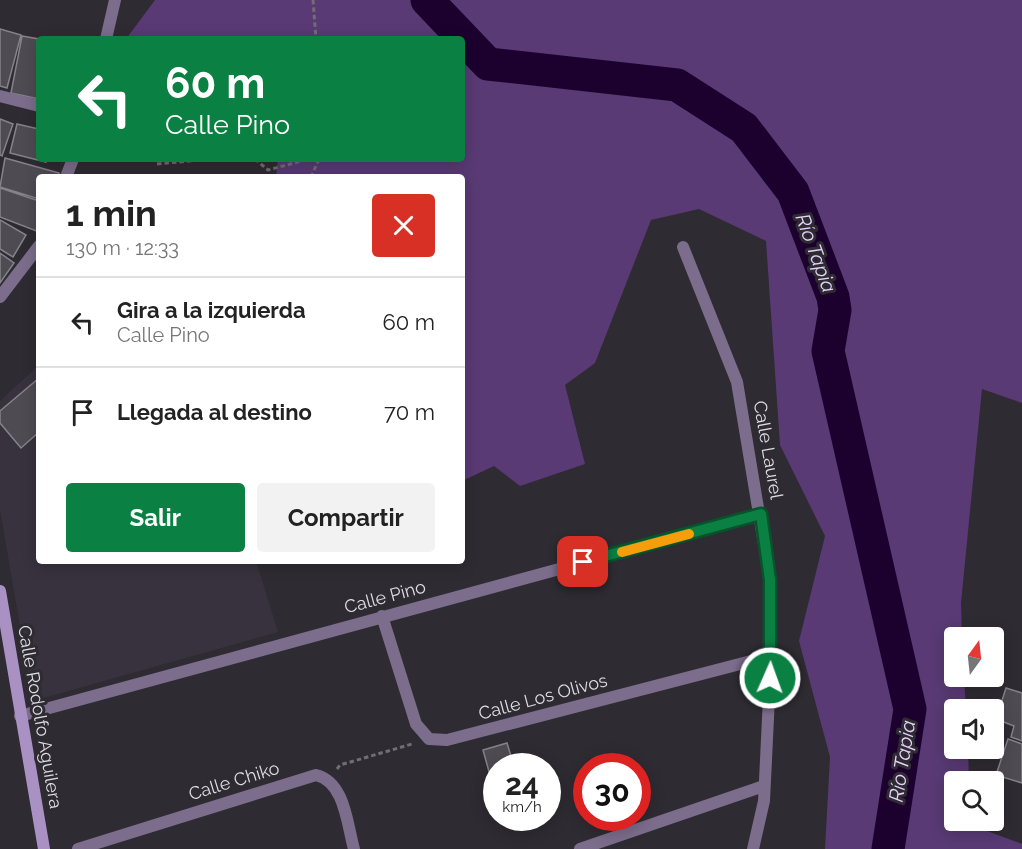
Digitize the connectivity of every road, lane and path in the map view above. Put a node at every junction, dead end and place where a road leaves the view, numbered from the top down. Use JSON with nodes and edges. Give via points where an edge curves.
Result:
{"nodes":[{"id":1,"x":115,"y":0,"type":"edge"},
{"id":2,"x":314,"y":0,"type":"edge"},
{"id":3,"x":107,"y":36,"type":"edge"},
{"id":4,"x":316,"y":36,"type":"edge"},
{"id":5,"x":0,"y":96,"type":"edge"},
{"id":6,"x":36,"y":105,"type":"edge"},
{"id":7,"x":178,"y":162,"type":"edge"},
{"id":8,"x":259,"y":162,"type":"edge"},
{"id":9,"x":298,"y":162,"type":"edge"},
{"id":10,"x":157,"y":164,"type":"dead end"},
{"id":11,"x":683,"y":247,"type":"dead end"},
{"id":12,"x":36,"y":250,"type":"edge"},
{"id":13,"x":0,"y":297,"type":"edge"},
{"id":14,"x":761,"y":514,"type":"junction"},
{"id":15,"x":0,"y":591,"type":"edge"},
{"id":16,"x":382,"y":616,"type":"junction"},
{"id":17,"x":771,"y":656,"type":"junction"},
{"id":18,"x":20,"y":716,"type":"junction"},
{"id":19,"x":429,"y":739,"type":"junction"},
{"id":20,"x":328,"y":778,"type":"junction"},
{"id":21,"x":764,"y":786,"type":"junction"},
{"id":22,"x":44,"y":849,"type":"edge"},
{"id":23,"x":78,"y":849,"type":"edge"},
{"id":24,"x":354,"y":849,"type":"edge"},
{"id":25,"x":580,"y":849,"type":"edge"},
{"id":26,"x":753,"y":849,"type":"edge"}],
"edges":[{"from":1,"to":3,"type":"street"},
{"from":2,"to":4,"type":"path"},
{"from":5,"to":6,"type":"street"},
{"from":7,"to":10,"type":"path"},
{"from":8,"to":9,"type":"path","via":[[268,170]]},
{"from":11,"to":14,"type":"street","name":"Calle Laurel","via":[[737,382]]},
{"from":12,"to":13,"type":"street"},
{"from":14,"to":16,"type":"street","name":"Calle Pino"},
{"from":14,"to":17,"type":"street","name":"Calle Laurel","via":[[770,580]]},
{"from":15,"to":18,"type":"street","name":"Calle Rodolfo Aguilera"},
{"from":16,"to":18,"type":"street","name":"Calle Pino"},
{"from":16,"to":19,"type":"street","via":[[416,724]]},
{"from":17,"to":19,"type":"street","name":"Calle Los Olivos","via":[[447,740]]},
{"from":17,"to":21,"type":"street","name":"Calle Laurel"},
{"from":18,"to":22,"type":"street","name":"Calle Rodolfo Aguilera"},
{"from":19,"to":20,"type":"path","via":[[340,765]]},
{"from":20,"to":23,"type":"street","name":"Calle Chiko","via":[[316,775]]},
{"from":20,"to":24,"type":"street","via":[[337,787]]},
{"from":21,"to":25,"type":"street"},
{"from":21,"to":26,"type":"street","name":"Calle Laurel"}]}
